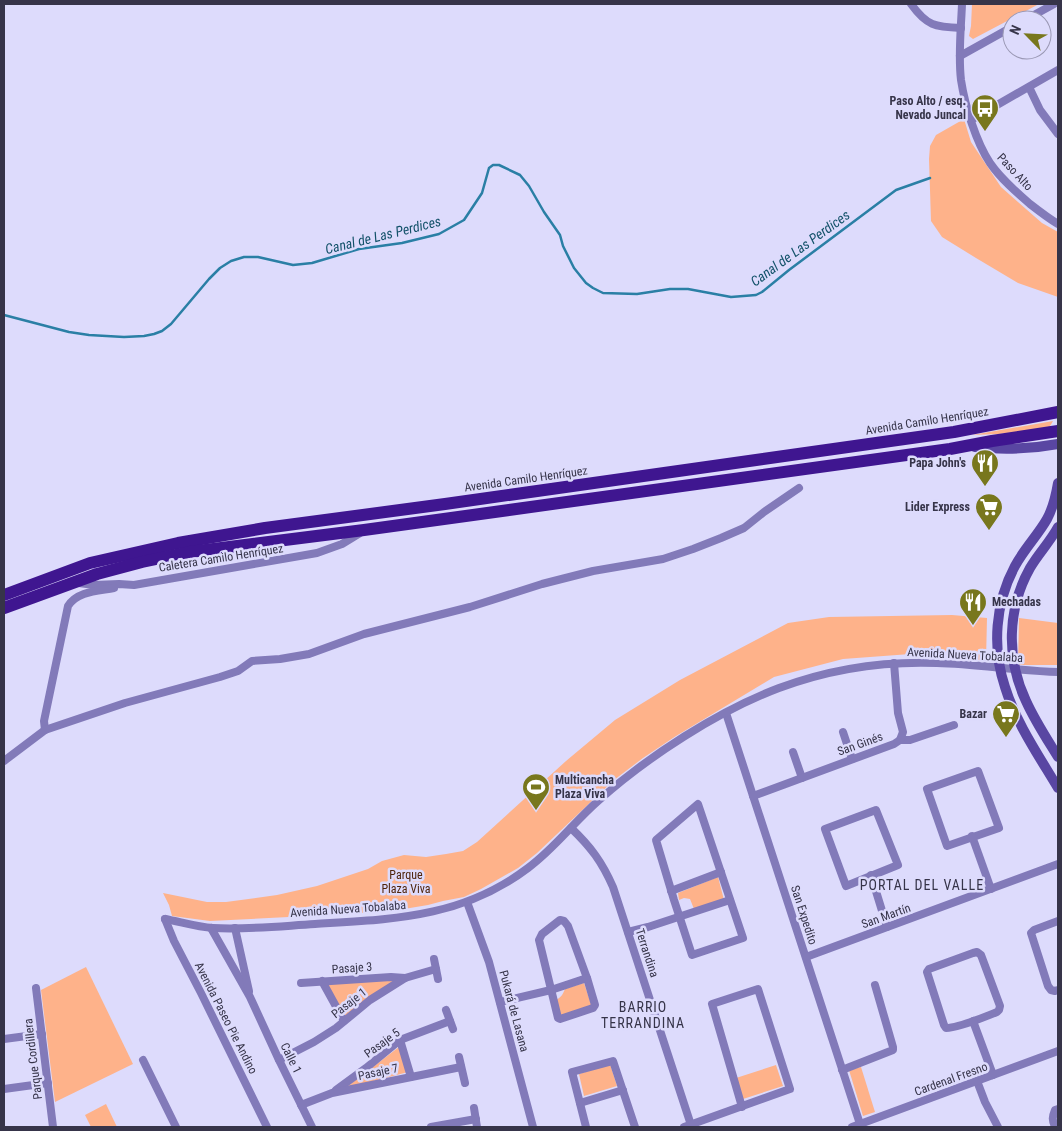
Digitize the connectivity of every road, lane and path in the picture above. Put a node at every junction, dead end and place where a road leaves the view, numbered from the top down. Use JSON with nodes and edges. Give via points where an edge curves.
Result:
{"nodes":[{"id":1,"x":911,"y":4,"type":"edge"},
{"id":2,"x":962,"y":4,"type":"edge"},
{"id":3,"x":961,"y":28,"type":"junction"},
{"id":4,"x":1002,"y":33,"type":"edge"},
{"id":5,"x":960,"y":56,"type":"junction"},
{"id":6,"x":1058,"y":70,"type":"edge"},
{"id":7,"x":1029,"y":87,"type":"junction"},
{"id":8,"x":972,"y":120,"type":"junction"},
{"id":9,"x":1058,"y":134,"type":"edge"},
{"id":10,"x":1058,"y":224,"type":"edge"},
{"id":11,"x":1057,"y":413,"type":"edge"},
{"id":12,"x":1058,"y":431,"type":"edge"},
{"id":13,"x":1058,"y":444,"type":"edge"},
{"id":14,"x":966,"y":446,"type":"junction"},
{"id":15,"x":1058,"y":483,"type":"edge"},
{"id":16,"x":799,"y":488,"type":"dead end"},
{"id":17,"x":1058,"y":527,"type":"edge"},
{"id":18,"x":364,"y":530,"type":"junction"},
{"id":19,"x":75,"y":582,"type":"junction"},
{"id":20,"x":134,"y":584,"type":"junction"},
{"id":21,"x":4,"y":595,"type":"edge"},
{"id":22,"x":4,"y":608,"type":"edge"},
{"id":23,"x":894,"y":663,"type":"junction"},
{"id":24,"x":1001,"y":668,"type":"junction"},
{"id":25,"x":1015,"y":670,"type":"junction"},
{"id":26,"x":1058,"y":672,"type":"edge"},
{"id":27,"x":726,"y":713,"type":"junction"},
{"id":28,"x":954,"y":725,"type":"dead end"},
{"id":29,"x":45,"y":730,"type":"junction"},
{"id":30,"x":843,"y":732,"type":"dead end"},
{"id":31,"x":900,"y":740,"type":"junction"},
{"id":32,"x":1055,"y":745,"type":"edge"},
{"id":33,"x":793,"y":752,"type":"dead end"},
{"id":34,"x":1058,"y":757,"type":"edge"},
{"id":35,"x":852,"y":759,"type":"junction"},
{"id":36,"x":4,"y":761,"type":"edge"},
{"id":37,"x":802,"y":778,"type":"junction"},
{"id":38,"x":1058,"y":788,"type":"edge"},
{"id":39,"x":753,"y":796,"type":"junction"},
{"id":40,"x":571,"y":828,"type":"junction"},
{"id":41,"x":972,"y":836,"type":"junction"},
{"id":42,"x":1058,"y":864,"type":"edge"},
{"id":43,"x":721,"y":872,"type":"junction"},
{"id":44,"x":871,"y":876,"type":"junction"},
{"id":45,"x":991,"y":888,"type":"junction"},
{"id":46,"x":671,"y":891,"type":"junction"},
{"id":47,"x":730,"y":900,"type":"junction"},
{"id":48,"x":467,"y":902,"type":"junction"},
{"id":49,"x":680,"y":917,"type":"junction"},
{"id":50,"x":166,"y":919,"type":"joint"},
{"id":51,"x":1058,"y":921,"type":"edge"},
{"id":52,"x":887,"y":927,"type":"junction"},
{"id":53,"x":211,"y":928,"type":"junction"},
{"id":54,"x":235,"y":928,"type":"junction"},
{"id":55,"x":628,"y":932,"type":"junction"},
{"id":56,"x":806,"y":957,"type":"junction"},
{"id":57,"x":434,"y":959,"type":"dead end"},
{"id":58,"x":436,"y":969,"type":"junction"},
{"id":59,"x":405,"y":978,"type":"junction"},
{"id":60,"x":587,"y":978,"type":"junction"},
{"id":61,"x":438,"y":980,"type":"dead end"},
{"id":62,"x":322,"y":981,"type":"junction"},
{"id":63,"x":301,"y":983,"type":"dead end"},
{"id":64,"x":874,"y":985,"type":"dead end"},
{"id":65,"x":36,"y":988,"type":"dead end"},
{"id":66,"x":551,"y":990,"type":"junction"},
{"id":67,"x":1058,"y":990,"type":"edge"},
{"id":68,"x":250,"y":997,"type":"junction"},
{"id":69,"x":500,"y":1002,"type":"junction"},
{"id":70,"x":446,"y":1010,"type":"dead end"},
{"id":71,"x":450,"y":1021,"type":"junction"},
{"id":72,"x":973,"y":1021,"type":"junction"},
{"id":73,"x":344,"y":1022,"type":"junction"},
{"id":74,"x":453,"y":1030,"type":"dead end"},
{"id":75,"x":42,"y":1034,"type":"junction"},
{"id":76,"x":4,"y":1039,"type":"edge"},
{"id":77,"x":400,"y":1040,"type":"junction"},
{"id":78,"x":1058,"y":1051,"type":"edge"},
{"id":79,"x":459,"y":1057,"type":"dead end"},
{"id":80,"x":143,"y":1060,"type":"dead end"},
{"id":81,"x":279,"y":1060,"type":"junction"},
{"id":82,"x":461,"y":1067,"type":"junction"},
{"id":83,"x":842,"y":1070,"type":"junction"},
{"id":84,"x":993,"y":1075,"type":"junction"},
{"id":85,"x":411,"y":1077,"type":"junction"},
{"id":86,"x":977,"y":1081,"type":"junction"},
{"id":87,"x":465,"y":1083,"type":"dead end"},
{"id":88,"x":48,"y":1084,"type":"junction"},
{"id":89,"x":4,"y":1089,"type":"edge"},
{"id":90,"x":623,"y":1090,"type":"junction"},
{"id":91,"x":332,"y":1093,"type":"junction"},
{"id":92,"x":580,"y":1103,"type":"junction"},
{"id":93,"x":301,"y":1105,"type":"junction"},
{"id":94,"x":742,"y":1107,"type":"junction"},
{"id":95,"x":474,"y":1108,"type":"dead end"},
{"id":96,"x":1055,"y":1112,"type":"edge"},
{"id":97,"x":477,"y":1123,"type":"edge"},
{"id":98,"x":687,"y":1126,"type":"edge"},
{"id":99,"x":856,"y":1126,"type":"edge"},
{"id":100,"x":53,"y":1127,"type":"edge"},
{"id":101,"x":176,"y":1127,"type":"edge"},
{"id":102,"x":267,"y":1127,"type":"edge"},
{"id":103,"x":312,"y":1127,"type":"edge"},
{"id":104,"x":431,"y":1127,"type":"edge"},
{"id":105,"x":460,"y":1127,"type":"edge"},
{"id":106,"x":533,"y":1127,"type":"edge"},
{"id":107,"x":586,"y":1127,"type":"edge"},
{"id":108,"x":635,"y":1127,"type":"edge"},
{"id":109,"x":998,"y":1127,"type":"edge"},
{"id":110,"x":1055,"y":1127,"type":"edge"}],
"edges":[{"from":1,"to":3,"type":"street","via":[[930,24]]},
{"from":2,"to":3,"type":"street","name":"Paso Alto"},
{"from":3,"to":5,"type":"street","name":"Paso Alto"},
{"from":4,"to":5,"type":"street"},
{"from":5,"to":8,"type":"street","name":"Paso Alto","via":[[961,79]]},
{"from":6,"to":7,"type":"street"},
{"from":7,"to":8,"type":"street"},
{"from":7,"to":9,"type":"street","via":[[1040,110]]},
{"from":8,"to":10,"type":"street","name":"Paso Alto","via":[[980,145],[999,174]]},
{"from":11,"to":21,"type":"main road","name":"Avenida Camilo Henríquez","via":[[954,432],[265,528],[178,543],[90,563]]},
{"from":12,"to":14,"type":"main road"},
{"from":13,"to":14,"type":"main road","via":[[1012,449]]},
{"from":14,"to":18,"type":"main road"},
{"from":15,"to":24,"type":"main road","via":[[1046,520],[1016,565],[1005,590],[997,629]]},
{"from":16,"to":29,"type":"street","via":[[744,528],[662,559],[593,570],[470,607],[364,634],[309,654],[252,661],[220,678],[125,703]]},
{"from":17,"to":25,"type":"main road","via":[[1030,568],[1017,600],[1012,634]]},
{"from":18,"to":19,"type":"main road","via":[[190,552],[120,567]]},
{"from":18,"to":20,"type":"street","name":"Caletera Camilo Henríquez","via":[[342,544],[317,553]]},
{"from":19,"to":20,"type":"street","name":"Caletera Camilo Henríquez","via":[[94,586]]},
{"from":19,"to":22,"type":"main road"},
{"from":20,"to":29,"type":"street","via":[[84,594],[72,600],[65,614],[44,721]]},
{"from":23,"to":24,"type":"street","name":"Avenida Nueva Tobalaba"},
{"from":23,"to":27,"type":"street","name":"Avenida Nueva Tobalaba","via":[[845,670],[797,682]]},
{"from":23,"to":31,"type":"street","name":"San Ginés","via":[[898,713],[903,732]]},
{"from":24,"to":25,"type":"street","name":"Avenida Nueva Tobalaba"},
{"from":24,"to":38,"type":"main road","via":[[1014,709]]},
{"from":25,"to":26,"type":"street","name":"Avenida Nueva Tobalaba"},
{"from":25,"to":32,"type":"main road","via":[[1026,702]]},
{"from":27,"to":39,"type":"street","name":"San Expedito"},
{"from":27,"to":40,"type":"street","name":"Avenida Nueva Tobalaba","via":[[632,773]]},
{"from":28,"to":31,"type":"street","via":[[910,740]]},
{"from":29,"to":36,"type":"street"},
{"from":30,"to":35,"type":"street"},
{"from":31,"to":35,"type":"street","name":"San Ginés"},
{"from":32,"to":34,"type":"main road"},
{"from":33,"to":37,"type":"street"},
{"from":35,"to":37,"type":"street","name":"San Ginés"},
{"from":37,"to":39,"type":"street","name":"San Ginés"},
{"from":39,"to":56,"type":"street","name":"San Expedito"},
{"from":40,"to":48,"type":"street","name":"Avenida Nueva Tobalaba","via":[[528,869]]},
{"from":40,"to":55,"type":"street","name":"Terrandina","via":[[602,865]]},
{"from":41,"to":41,"type":"street","via":[[999,828],[978,772],[927,790],[947,846]]},
{"from":41,"to":45,"type":"street"},
{"from":42,"to":45,"type":"street","name":"San Martín"},
{"from":43,"to":46,"type":"street"},
{"from":43,"to":46,"type":"street","via":[[698,804],[656,840]]},
{"from":43,"to":47,"type":"street"},
{"from":44,"to":44,"type":"street","via":[[846,886],[825,829],[876,810],[898,865]]},
{"from":44,"to":52,"type":"street"},
{"from":45,"to":52,"type":"street","name":"San Martín"},
{"from":46,"to":49,"type":"street"},
{"from":47,"to":49,"type":"street"},
{"from":47,"to":49,"type":"street","via":[[743,938],[692,955]]},
{"from":48,"to":54,"type":"street","name":"Avenida Nueva Tobalaba","via":[[421,915]]},
{"from":48,"to":69,"type":"street","name":"Pukará de Lasana"},
{"from":49,"to":55,"type":"street"},
{"from":50,"to":53,"type":"street","name":"Avenida Nueva Tobalaba"},
{"from":50,"to":102,"type":"street","name":"Avenida Paseo Pie Andino","via":[[174,942]]},
{"from":51,"to":67,"type":"street","via":[[1031,933],[1048,986]]},
{"from":52,"to":56,"type":"street","name":"San Martín"},
{"from":53,"to":54,"type":"street","name":"Avenida Nueva Tobalaba"},
{"from":53,"to":68,"type":"street","name":"Calle 1"},
{"from":54,"to":68,"type":"street","name":"Calle 1"},
{"from":55,"to":98,"type":"street","name":"Terrandina"},
{"from":56,"to":83,"type":"street","name":"San Expedito"},
{"from":57,"to":58,"type":"street"},
{"from":58,"to":59,"type":"street","name":"Pasaje 1"},
{"from":58,"to":61,"type":"street"},
{"from":59,"to":62,"type":"street","name":"Pasaje 3"},
{"from":59,"to":73,"type":"street","name":"Pasaje 1","via":[[370,1000]]},
{"from":60,"to":66,"type":"street"},
{"from":60,"to":66,"type":"street","via":[[595,1005],[560,1019]]},
{"from":60,"to":66,"type":"street","via":[[568,926],[560,920],[539,940]]},
{"from":62,"to":63,"type":"street","name":"Pasaje 3"},
{"from":62,"to":73,"type":"street"},
{"from":64,"to":83,"type":"street","via":[[893,1050]]},
{"from":65,"to":75,"type":"street","name":"Parque Cordillera"},
{"from":66,"to":69,"type":"street"},
{"from":68,"to":81,"type":"street","name":"Calle 1"},
{"from":69,"to":106,"type":"street","name":"Pukará de Lasana"},
{"from":70,"to":71,"type":"street"},
{"from":71,"to":74,"type":"street"},
{"from":71,"to":77,"type":"street","name":"Pasaje 5"},
{"from":72,"to":72,"type":"street","via":[[1000,1010],[981,955],[977,952],[926,972],[946,1028]]},
{"from":72,"to":84,"type":"street"},
{"from":73,"to":81,"type":"street","name":"Pasaje 1"},
{"from":75,"to":76,"type":"street"},
{"from":75,"to":88,"type":"street","name":"Parque Cordillera"},
{"from":77,"to":85,"type":"street"},
{"from":77,"to":91,"type":"street","name":"Pasaje 5"},
{"from":78,"to":84,"type":"street","name":"Cardenal Fresno"},
{"from":79,"to":82,"type":"street"},
{"from":80,"to":101,"type":"street"},
{"from":81,"to":93,"type":"street","name":"Calle 1"},
{"from":82,"to":85,"type":"street","name":"Pasaje 7"},
{"from":82,"to":87,"type":"street"},
{"from":83,"to":99,"type":"street","name":"San Expedito"},
{"from":84,"to":86,"type":"street","name":"Cardenal Fresno"},
{"from":85,"to":91,"type":"street","name":"Pasaje 7"},
{"from":86,"to":99,"type":"street","name":"Cardenal Fresno"},
{"from":86,"to":109,"type":"street"},
{"from":88,"to":89,"type":"street"},
{"from":88,"to":100,"type":"street","name":"Parque Cordillera"},
{"from":90,"to":92,"type":"street"},
{"from":90,"to":92,"type":"street","via":[[613,1061],[572,1072]]},
{"from":90,"to":108,"type":"street"},
{"from":91,"to":93,"type":"street","name":"Pasaje 7"},
{"from":92,"to":107,"type":"street"},
{"from":93,"to":103,"type":"street","name":"Calle 1"},
{"from":94,"to":94,"type":"street","via":[[712,1004],[758,989],[790,1089]]},
{"from":94,"to":98,"type":"street"},
{"from":95,"to":97,"type":"street"},
{"from":96,"to":110,"type":"street","via":[[1052,1120]]},
{"from":97,"to":104,"type":"street"},
{"from":97,"to":105,"type":"street"}]}
